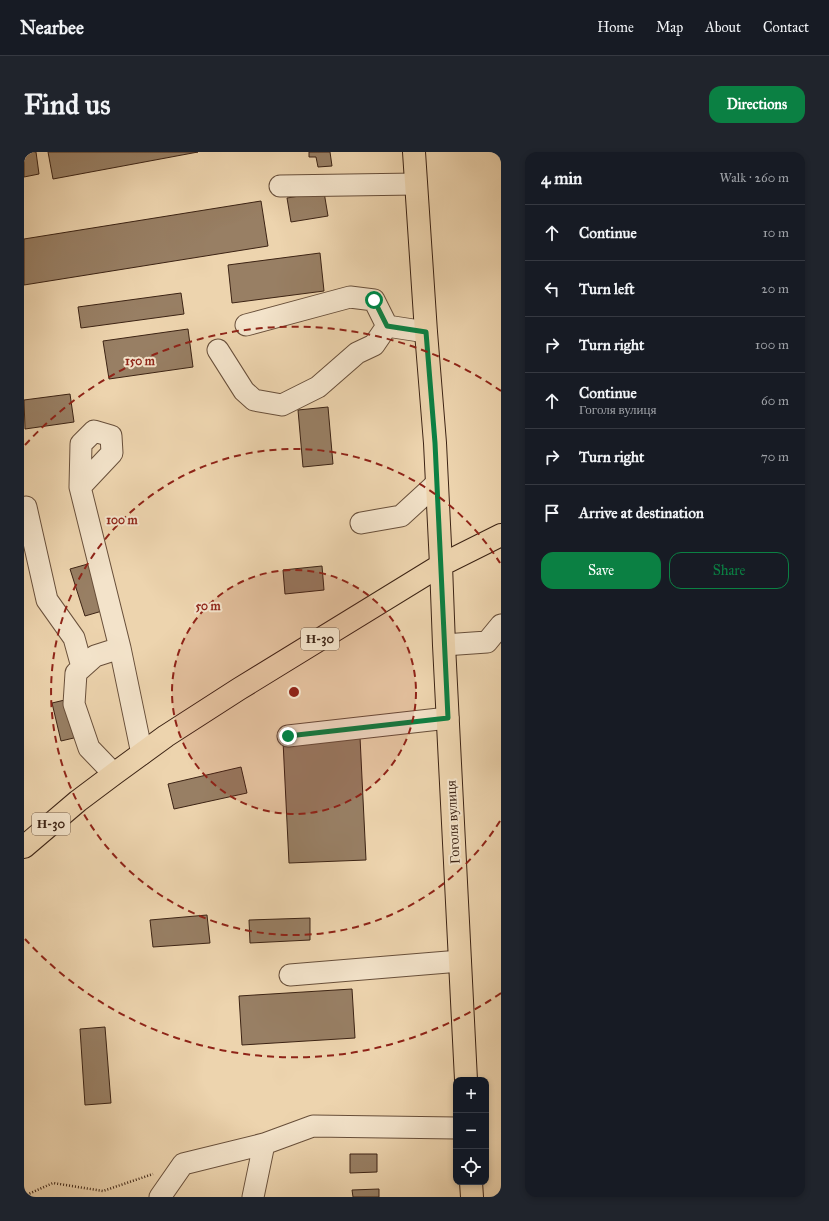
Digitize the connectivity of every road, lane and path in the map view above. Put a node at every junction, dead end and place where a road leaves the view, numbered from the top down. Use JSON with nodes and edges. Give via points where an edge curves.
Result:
{"nodes":[{"id":1,"x":414,"y":152,"type":"edge"},
{"id":2,"x":416,"y":184,"type":"junction"},
{"id":3,"x":280,"y":186,"type":"dead end"},
{"id":4,"x":246,"y":325,"type":"dead end"},
{"id":5,"x":387,"y":326,"type":"junction"},
{"id":6,"x":426,"y":332,"type":"junction"},
{"id":7,"x":218,"y":350,"type":"dead end"},
{"id":8,"x":437,"y":483,"type":"junction"},
{"id":9,"x":80,"y":487,"type":"dead end"},
{"id":10,"x":26,"y":507,"type":"dead end"},
{"id":11,"x":361,"y":523,"type":"dead end"},
{"id":12,"x":501,"y":535,"type":"edge"},
{"id":13,"x":441,"y":565,"type":"junction"},
{"id":14,"x":501,"y":625,"type":"edge"},
{"id":15,"x":444,"y":645,"type":"junction"},
{"id":16,"x":120,"y":648,"type":"junction"},
{"id":17,"x":82,"y":667,"type":"junction"},
{"id":18,"x":448,"y":718,"type":"junction"},
{"id":19,"x":288,"y":736,"type":"dead end"},
{"id":20,"x":142,"y":754,"type":"junction"},
{"id":21,"x":114,"y":774,"type":"junction"},
{"id":22,"x":24,"y":847,"type":"edge"},
{"id":23,"x":460,"y":961,"type":"junction"},
{"id":24,"x":290,"y":975,"type":"dead end"},
{"id":25,"x":466,"y":1077,"type":"edge"},
{"id":26,"x":453,"y":1128,"type":"edge"},
{"id":27,"x":264,"y":1144,"type":"junction"},
{"id":28,"x":154,"y":1174,"type":"dead end"},
{"id":29,"x":471,"y":1185,"type":"edge"},
{"id":30,"x":24,"y":1196,"type":"edge"},
{"id":31,"x":160,"y":1197,"type":"edge"},
{"id":32,"x":253,"y":1197,"type":"edge"},
{"id":33,"x":472,"y":1197,"type":"edge"}],
"edges":[{"from":1,"to":2,"type":"main road","name":"Гоголя вулиця"},
{"from":2,"to":3,"type":"lane"},
{"from":2,"to":6,"type":"main road","name":"Гоголя вулиця"},
{"from":4,"to":5,"type":"lane","via":[[350,297],[374,300]]},
{"from":5,"to":6,"type":"lane"},
{"from":5,"to":7,"type":"lane","via":[[374,345],[357,353],[318,387],[282,405],[254,400],[244,391]]},
{"from":6,"to":8,"type":"main road","name":"Гоголя вулиця"},
{"from":8,"to":11,"type":"lane","via":[[401,516]]},
{"from":8,"to":13,"type":"main road","name":"Гоголя вулиця"},
{"from":9,"to":16,"type":"lane"},
{"from":10,"to":17,"type":"lane","via":[[47,600],[74,638]]},
{"from":12,"to":13,"type":"main road","number":"Н-30"},
{"from":13,"to":15,"type":"main road","name":"Гоголя вулиця"},
{"from":13,"to":20,"type":"main road","number":"Н-30","via":[[239,688]]},
{"from":14,"to":15,"type":"lane","via":[[487,642]]},
{"from":15,"to":18,"type":"main road","name":"Гоголя вулиця"},
{"from":16,"to":17,"type":"lane","via":[[95,656]]},
{"from":16,"to":20,"type":"lane"},
{"from":17,"to":21,"type":"lane","via":[[76,673],[74,704],[90,748]]},
{"from":18,"to":19,"type":"lane"},
{"from":18,"to":23,"type":"main road","name":"Гоголя вулиця"},
{"from":20,"to":21,"type":"main road","number":"Н-30"},
{"from":21,"to":22,"type":"main road","number":"Н-30"},
{"from":23,"to":24,"type":"lane"},
{"from":23,"to":25,"type":"main road","name":"Гоголя вулиця"},
{"from":26,"to":27,"type":"lane","via":[[314,1126]]},
{"from":27,"to":31,"type":"lane","via":[[183,1164]]},
{"from":27,"to":32,"type":"lane"},
{"from":28,"to":30,"type":"path","via":[[104,1191],[53,1183]]},
{"from":29,"to":33,"type":"main road"}]}
